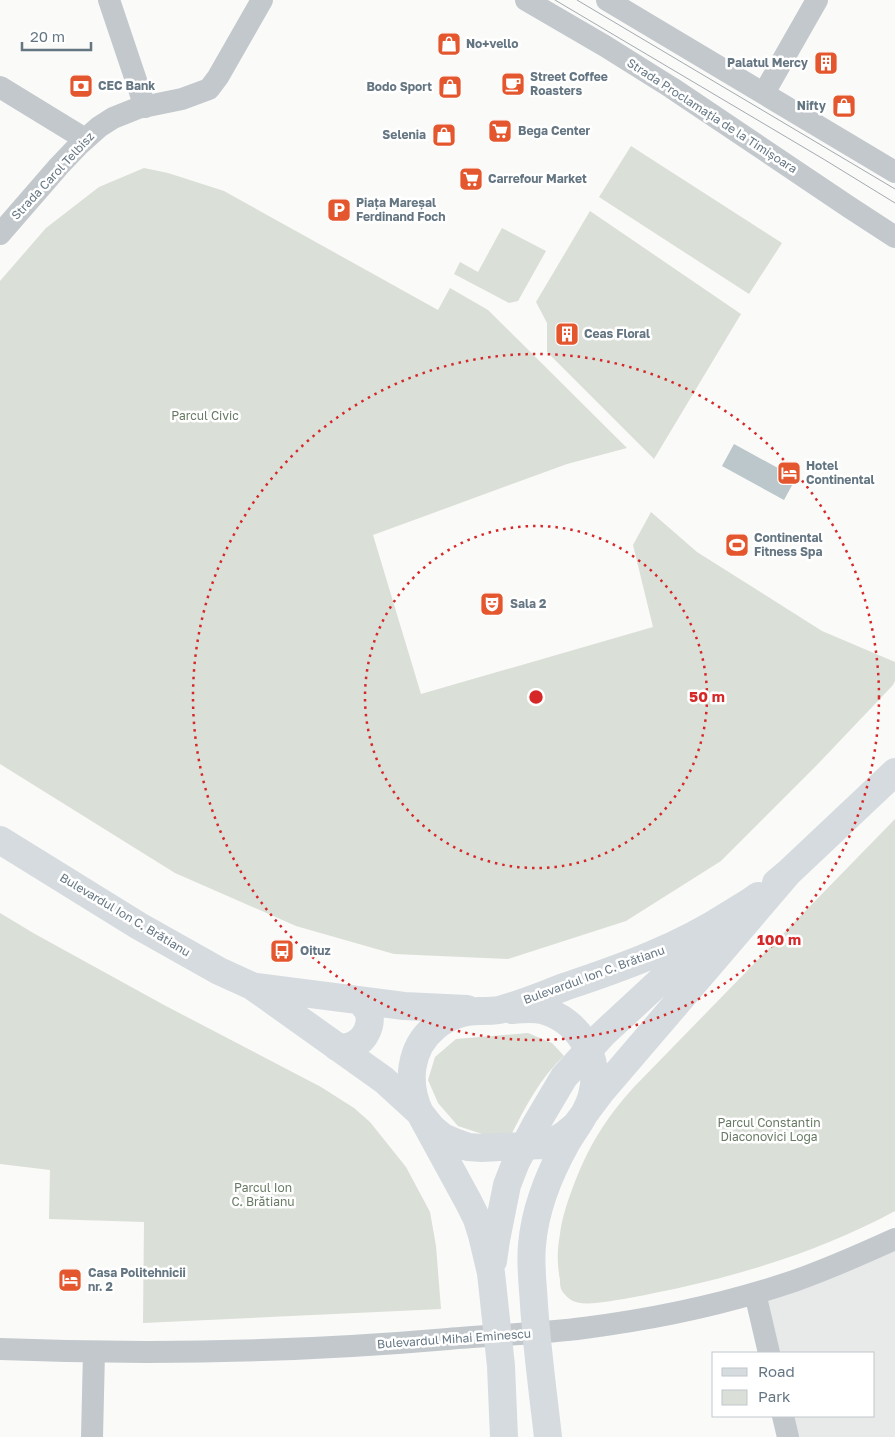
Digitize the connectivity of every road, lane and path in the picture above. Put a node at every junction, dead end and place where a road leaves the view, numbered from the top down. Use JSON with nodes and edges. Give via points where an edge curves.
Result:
{"nodes":[{"id":1,"x":109,"y":0,"type":"edge"},
{"id":2,"x":262,"y":0,"type":"edge"},
{"id":3,"x":526,"y":0,"type":"edge"},
{"id":4,"x":607,"y":0,"type":"edge"},
{"id":5,"x":817,"y":0,"type":"edge"},
{"id":6,"x":0,"y":87,"type":"edge"},
{"id":7,"x":764,"y":94,"type":"junction"},
{"id":8,"x":145,"y":106,"type":"junction"},
{"id":9,"x":85,"y":139,"type":"junction"},
{"id":10,"x":895,"y":172,"type":"edge"},
{"id":11,"x":0,"y":234,"type":"edge"},
{"id":12,"x":895,"y":237,"type":"edge"},
{"id":13,"x":895,"y":772,"type":"edge"},
{"id":14,"x":0,"y":840,"type":"edge"},
{"id":15,"x":789,"y":872,"type":"junction"},
{"id":16,"x":252,"y":986,"type":"junction"},
{"id":17,"x":360,"y":1001,"type":"junction"},
{"id":18,"x":498,"y":1010,"type":"junction"},
{"id":19,"x":337,"y":1047,"type":"junction"},
{"id":20,"x":589,"y":1049,"type":"junction"},
{"id":21,"x":420,"y":1113,"type":"junction"},
{"id":22,"x":582,"y":1117,"type":"junction"},
{"id":23,"x":523,"y":1146,"type":"junction"},
{"id":24,"x":895,"y":1239,"type":"edge"},
{"id":25,"x":491,"y":1273,"type":"junction"},
{"id":26,"x":755,"y":1293,"type":"junction"},
{"id":27,"x":536,"y":1333,"type":"junction"},
{"id":28,"x":498,"y":1336,"type":"junction"},
{"id":29,"x":0,"y":1350,"type":"edge"},
{"id":30,"x":94,"y":1352,"type":"junction"},
{"id":31,"x":768,"y":1352,"type":"edge"},
{"id":32,"x":783,"y":1417,"type":"edge"},
{"id":33,"x":92,"y":1437,"type":"edge"},
{"id":34,"x":504,"y":1437,"type":"edge"},
{"id":35,"x":548,"y":1437,"type":"edge"},
{"id":36,"x":788,"y":1437,"type":"edge"}],
"edges":[{"from":1,"to":8,"type":"street"},
{"from":2,"to":8,"type":"street","name":"Strada Carol Telbisz","via":[[212,86],[182,99]]},
{"from":3,"to":12,"type":"street","name":"Strada Proclamația de la Timișoara","via":[[672,88]]},
{"from":4,"to":7,"type":"street"},
{"from":5,"to":7,"type":"street"},
{"from":6,"to":9,"type":"street"},
{"from":7,"to":10,"type":"street"},
{"from":8,"to":9,"type":"street","name":"Strada Carol Telbisz","via":[[113,118]]},
{"from":9,"to":11,"type":"street","name":"Strada Carol Telbisz"},
{"from":13,"to":15,"type":"street","name":"Bulevardul Ion C. Brătianu"},
{"from":14,"to":16,"type":"street","name":"Bulevardul Ion C. Brătianu","via":[[139,926]]},
{"from":15,"to":18,"type":"street","name":"Bulevardul Ion C. Brătianu","via":[[753,900],[672,947]]},
{"from":15,"to":20,"type":"street","name":"Bulevardul Ion C. Brătianu","via":[[686,958]]},
{"from":15,"to":22,"type":"street","name":"Bulevardul Ion C. Brătianu"},
{"from":16,"to":17,"type":"street","name":"Bulevardul Ion C. Brătianu"},
{"from":16,"to":19,"type":"street","name":"Bulevardul Ion C. Brătianu"},
{"from":17,"to":18,"type":"street","name":"Bulevardul Ion C. Brătianu"},
{"from":17,"to":19,"type":"street","via":[[370,1018],[365,1035],[354,1045]]},
{"from":18,"to":20,"type":"street","name":"Bulevardul Ion C. Brătianu","via":[[535,1009],[553,1014],[572,1026]]},
{"from":18,"to":21,"type":"street","via":[[467,1011],[441,1022],[428,1033],[418,1048],[412,1071],[413,1095]]},
{"from":19,"to":21,"type":"street","name":"Bulevardul Ion C. Brătianu","via":[[384,1080]]},
{"from":20,"to":22,"type":"street","name":"Bulevardul Ion C. Brătianu","via":[[594,1066],[594,1084],[589,1106]]},
{"from":20,"to":23,"type":"street","name":"Bulevardul Ion C. Brătianu","via":[[564,1077]]},
{"from":21,"to":23,"type":"street","name":"Bulevardul Ion C. Brătianu","via":[[432,1128],[462,1145],[482,1148]]},
{"from":21,"to":25,"type":"street","name":"Bulevardul Ion C. Brătianu","via":[[477,1220]]},
{"from":22,"to":23,"type":"street","name":"Bulevardul Ion C. Brătianu","via":[[573,1128],[551,1143]]},
{"from":22,"to":27,"type":"street","name":"Bulevardul Ion C. Brătianu","via":[[553,1169],[535,1222],[531,1262]]},
{"from":23,"to":25,"type":"street","name":"Bulevardul Ion C. Brătianu","via":[[507,1185]]},
{"from":24,"to":26,"type":"street","name":"Bulevardul Mihai Eminescu","via":[[820,1271]]},
{"from":25,"to":28,"type":"street","name":"Bulevardul Ion C. Brătianu"},
{"from":26,"to":27,"type":"street","name":"Bulevardul Mihai Eminescu","via":[[657,1316]]},
{"from":26,"to":31,"type":"street"},
{"from":27,"to":28,"type":"street","name":"Bulevardul Mihai Eminescu"},
{"from":27,"to":35,"type":"street","name":"Bulevardul Ion C. Brătianu"},
{"from":28,"to":30,"type":"street","name":"Bulevardul Mihai Eminescu","via":[[384,1345],[234,1351]]},
{"from":28,"to":34,"type":"street","name":"Bulevardul Ion C. Brătianu"},
{"from":29,"to":30,"type":"street","name":"Bulevardul Mihai Eminescu"},
{"from":30,"to":33,"type":"street"},
{"from":32,"to":36,"type":"street"}]}
